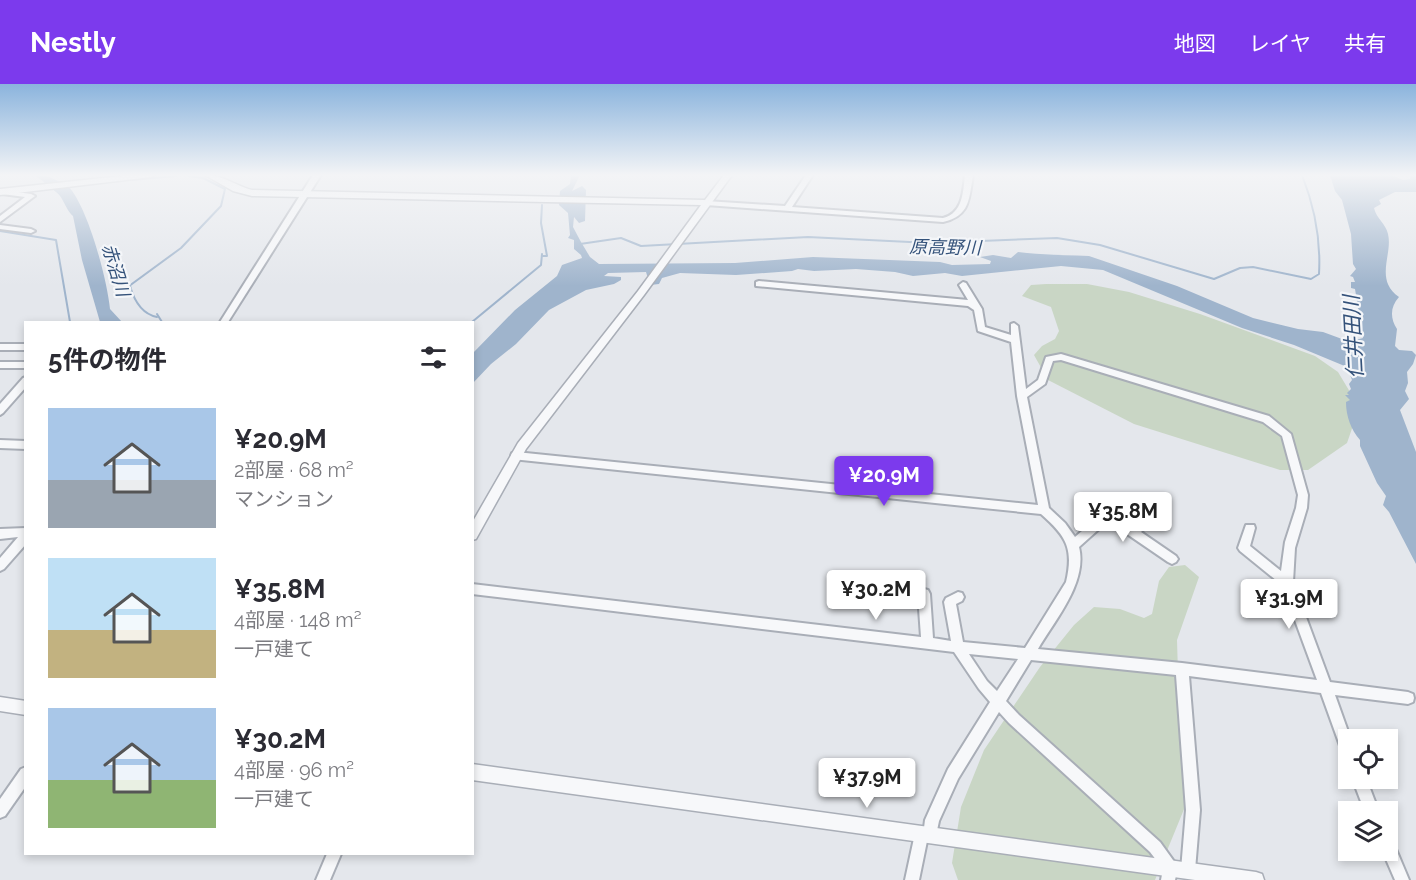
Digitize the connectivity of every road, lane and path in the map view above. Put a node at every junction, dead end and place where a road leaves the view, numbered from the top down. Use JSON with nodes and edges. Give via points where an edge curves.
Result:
{"nodes":[{"id":1,"x":294,"y":212,"type":"edge"},
{"id":2,"x":700,"y":212,"type":"edge"},
{"id":3,"x":839,"y":212,"type":"edge"},
{"id":4,"x":957,"y":212,"type":"edge"},
{"id":5,"x":0,"y":227,"type":"edge"},
{"id":6,"x":31,"y":231,"type":"dead end"},
{"id":7,"x":759,"y":284,"type":"dead end"},
{"id":8,"x":963,"y":285,"type":"dead end"},
{"id":9,"x":975,"y":305,"type":"junction"},
{"id":10,"x":225,"y":321,"type":"edge"},
{"id":11,"x":1014,"y":326,"type":"dead end"},
{"id":12,"x":1016,"y":340,"type":"junction"},
{"id":13,"x":0,"y":347,"type":"edge"},
{"id":14,"x":24,"y":347,"type":"edge"},
{"id":15,"x":0,"y":365,"type":"edge"},
{"id":16,"x":24,"y":365,"type":"edge"},
{"id":17,"x":24,"y":382,"type":"edge"},
{"id":18,"x":1022,"y":396,"type":"junction"},
{"id":19,"x":0,"y":411,"type":"edge"},
{"id":20,"x":0,"y":444,"type":"edge"},
{"id":21,"x":24,"y":445,"type":"edge"},
{"id":22,"x":516,"y":456,"type":"junction"},
{"id":23,"x":1164,"y":502,"type":"dead end"},
{"id":24,"x":1044,"y":510,"type":"junction"},
{"id":25,"x":478,"y":516,"type":"edge"},
{"id":26,"x":1250,"y":528,"type":"dead end"},
{"id":27,"x":1133,"y":532,"type":"junction"},
{"id":28,"x":0,"y":534,"type":"edge"},
{"id":29,"x":24,"y":534,"type":"edge"},
{"id":30,"x":24,"y":536,"type":"edge"},
{"id":31,"x":1075,"y":544,"type":"junction"},
{"id":32,"x":1172,"y":559,"type":"dead end"},
{"id":33,"x":0,"y":566,"type":"edge"},
{"id":34,"x":1287,"y":582,"type":"junction"},
{"id":35,"x":474,"y":589,"type":"edge"},
{"id":36,"x":924,"y":594,"type":"dead end"},
{"id":37,"x":957,"y":597,"type":"dead end"},
{"id":38,"x":927,"y":643,"type":"junction"},
{"id":39,"x":958,"y":647,"type":"junction"},
{"id":40,"x":1029,"y":654,"type":"junction"},
{"id":41,"x":1182,"y":669,"type":"junction"},
{"id":42,"x":1327,"y":688,"type":"junction"},
{"id":43,"x":1408,"y":698,"type":"dead end"},
{"id":44,"x":998,"y":701,"type":"junction"},
{"id":45,"x":0,"y":704,"type":"edge"},
{"id":46,"x":24,"y":708,"type":"edge"},
{"id":47,"x":1341,"y":729,"type":"edge"},
{"id":48,"x":474,"y":772,"type":"edge"},
{"id":49,"x":24,"y":777,"type":"edge"},
{"id":50,"x":0,"y":811,"type":"edge"},
{"id":51,"x":925,"y":834,"type":"junction"},
{"id":52,"x":334,"y":855,"type":"edge"},
{"id":53,"x":1394,"y":861,"type":"edge"},
{"id":54,"x":1188,"y":870,"type":"junction"},
{"id":55,"x":1169,"y":874,"type":"edge"},
{"id":56,"x":323,"y":880,"type":"edge"},
{"id":57,"x":912,"y":880,"type":"edge"},
{"id":58,"x":1256,"y":880,"type":"edge"},
{"id":59,"x":1402,"y":880,"type":"edge"}],
"edges":[{"from":1,"to":10,"type":"street"},
{"from":2,"to":22,"type":"street"},
{"from":3,"to":4,"type":"street","via":[[951,219]]},
{"from":5,"to":6,"type":"street"},
{"from":7,"to":9,"type":"street"},
{"from":8,"to":9,"type":"street"},
{"from":9,"to":12,"type":"street","via":[[981,329]]},
{"from":11,"to":12,"type":"street"},
{"from":12,"to":18,"type":"street"},
{"from":13,"to":14,"type":"street"},
{"from":15,"to":16,"type":"street"},
{"from":17,"to":19,"type":"street"},
{"from":18,"to":24,"type":"street"},
{"from":18,"to":34,"type":"street","via":[[1042,383],[1049,359],[1061,357],[1273,423],[1289,441],[1303,502],[1286,566]]},
{"from":20,"to":21,"type":"street"},
{"from":22,"to":24,"type":"street"},
{"from":22,"to":25,"type":"street"},
{"from":23,"to":27,"type":"street"},
{"from":24,"to":31,"type":"street"},
{"from":26,"to":34,"type":"street","via":[[1244,548]]},
{"from":27,"to":31,"type":"street","via":[[1108,515]]},
{"from":27,"to":32,"type":"street"},
{"from":28,"to":29,"type":"street"},
{"from":30,"to":33,"type":"street"},
{"from":31,"to":40,"type":"street","via":[[1072,583]]},
{"from":34,"to":42,"type":"street"},
{"from":35,"to":38,"type":"street"},
{"from":36,"to":38,"type":"street"},
{"from":37,"to":39,"type":"street","via":[[950,602]]},
{"from":38,"to":39,"type":"street"},
{"from":39,"to":40,"type":"street"},
{"from":39,"to":44,"type":"street"},
{"from":40,"to":41,"type":"street"},
{"from":40,"to":44,"type":"street"},
{"from":41,"to":42,"type":"street"},
{"from":41,"to":54,"type":"street","via":[[1193,810]]},
{"from":42,"to":43,"type":"street"},
{"from":42,"to":47,"type":"street"},
{"from":44,"to":51,"type":"street","via":[[953,774]]},
{"from":44,"to":55,"type":"street","via":[[1155,847]]},
{"from":45,"to":46,"type":"street"},
{"from":48,"to":51,"type":"street"},
{"from":49,"to":50,"type":"street"},
{"from":51,"to":55,"type":"street"},
{"from":51,"to":57,"type":"street"},
{"from":52,"to":56,"type":"street"},
{"from":53,"to":59,"type":"street"},
{"from":54,"to":55,"type":"street"},
{"from":54,"to":58,"type":"street"}]}
